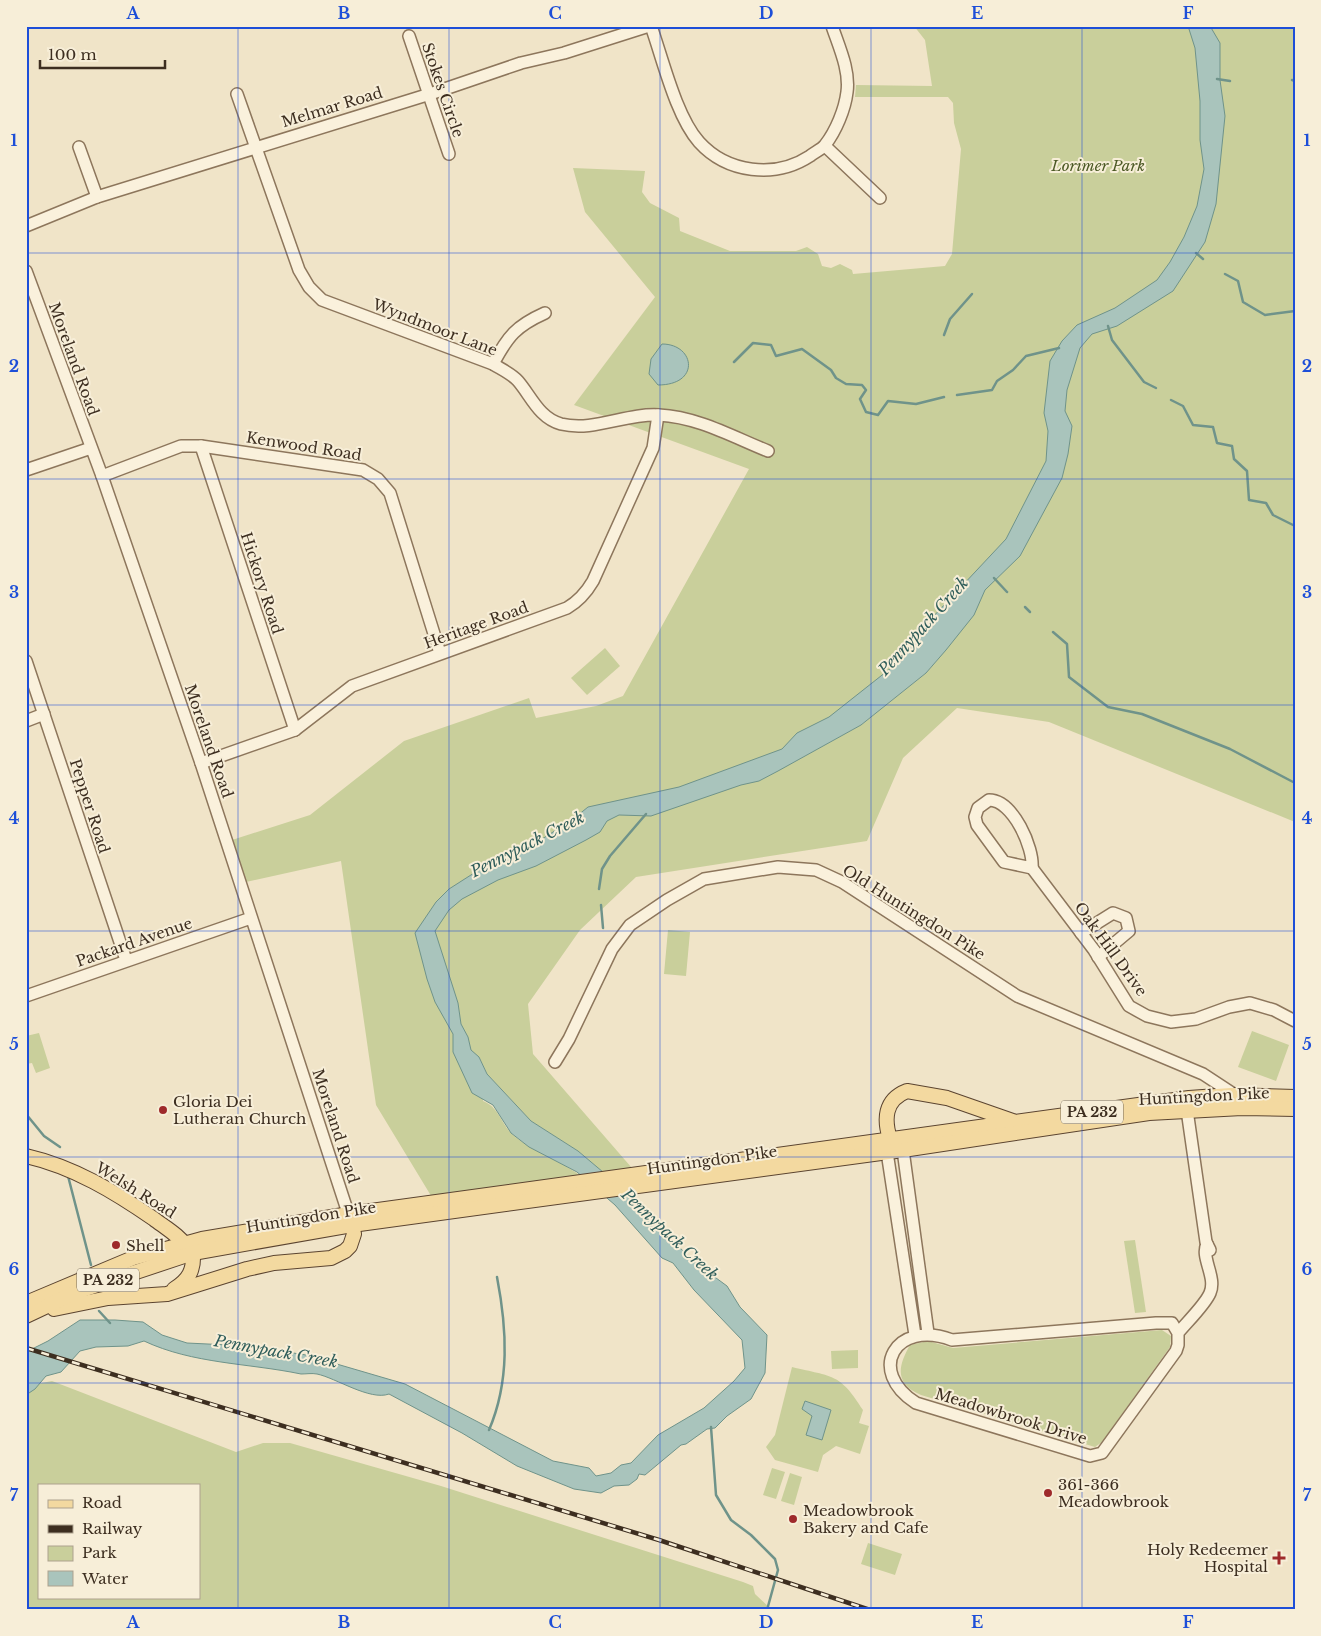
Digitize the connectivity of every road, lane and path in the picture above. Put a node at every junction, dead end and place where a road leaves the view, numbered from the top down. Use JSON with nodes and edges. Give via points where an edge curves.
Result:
{"nodes":[{"id":1,"x":650,"y":26,"type":"edge"},
{"id":2,"x":832,"y":26,"type":"edge"},
{"id":3,"x":409,"y":36,"type":"dead end"},
{"id":4,"x":237,"y":94,"type":"dead end"},
{"id":5,"x":430,"y":94,"type":"junction"},
{"id":6,"x":255,"y":146,"type":"junction"},
{"id":7,"x":825,"y":146,"type":"junction"},
{"id":8,"x":79,"y":147,"type":"dead end"},
{"id":9,"x":449,"y":154,"type":"dead end"},
{"id":10,"x":98,"y":197,"type":"junction"},
{"id":11,"x":880,"y":198,"type":"dead end"},
{"id":12,"x":26,"y":226,"type":"edge"},
{"id":13,"x":26,"y":271,"type":"edge"},
{"id":14,"x":545,"y":313,"type":"dead end"},
{"id":15,"x":493,"y":364,"type":"junction"},
{"id":16,"x":658,"y":415,"type":"junction"},
{"id":17,"x":201,"y":446,"type":"junction"},
{"id":18,"x":91,"y":448,"type":"junction"},
{"id":19,"x":768,"y":451,"type":"dead end"},
{"id":20,"x":26,"y":470,"type":"edge"},
{"id":21,"x":102,"y":476,"type":"junction"},
{"id":22,"x":440,"y":653,"type":"junction"},
{"id":23,"x":26,"y":661,"type":"edge"},
{"id":24,"x":44,"y":714,"type":"junction"},
{"id":25,"x":26,"y":721,"type":"edge"},
{"id":26,"x":295,"y":730,"type":"junction"},
{"id":27,"x":201,"y":763,"type":"junction"},
{"id":28,"x":1032,"y":868,"type":"junction"},
{"id":29,"x":251,"y":918,"type":"junction"},
{"id":30,"x":1081,"y":932,"type":"junction"},
{"id":31,"x":1098,"y":957,"type":"junction"},
{"id":32,"x":126,"y":960,"type":"junction"},
{"id":33,"x":26,"y":996,"type":"edge"},
{"id":34,"x":1295,"y":1021,"type":"edge"},
{"id":35,"x":555,"y":1062,"type":"dead end"},
{"id":36,"x":1235,"y":1095,"type":"junction"},
{"id":37,"x":1295,"y":1097,"type":"edge"},
{"id":38,"x":1295,"y":1109,"type":"edge"},
{"id":39,"x":1188,"y":1110,"type":"junction"},
{"id":40,"x":1016,"y":1122,"type":"junction"},
{"id":41,"x":889,"y":1146,"type":"junction"},
{"id":42,"x":902,"y":1150,"type":"junction"},
{"id":43,"x":26,"y":1156,"type":"edge"},
{"id":44,"x":424,"y":1211,"type":"junction"},
{"id":45,"x":351,"y":1220,"type":"junction"},
{"id":46,"x":189,"y":1248,"type":"junction"},
{"id":47,"x":167,"y":1294,"type":"junction"},
{"id":48,"x":26,"y":1303,"type":"edge"},
{"id":49,"x":27,"y":1316,"type":"edge"},
{"id":50,"x":1178,"y":1333,"type":"junction"},
{"id":51,"x":928,"y":1334,"type":"junction"},
{"id":52,"x":915,"y":1335,"type":"junction"}],
"edges":[{"from":1,"to":5,"type":"street","name":"Melmar Road","via":[[521,63]]},
{"from":1,"to":7,"type":"street","name":"Melmar Road","via":[[688,129],[713,155],[742,168],[777,169],[802,161]]},
{"from":2,"to":7,"type":"street","name":"Melmar Road","via":[[848,77],[847,93],[837,124]]},
{"from":3,"to":5,"type":"street","name":"Stokes Circle"},
{"from":4,"to":6,"type":"street","name":"Wyndmoor Lane"},
{"from":5,"to":6,"type":"street","name":"Melmar Road"},
{"from":5,"to":9,"type":"street","name":"Stokes Circle"},
{"from":6,"to":10,"type":"street","name":"Melmar Road"},
{"from":6,"to":15,"type":"street","name":"Wyndmoor Lane","via":[[299,270],[322,300]]},
{"from":7,"to":11,"type":"street"},
{"from":8,"to":10,"type":"street"},
{"from":10,"to":12,"type":"street","name":"Melmar Road"},
{"from":13,"to":18,"type":"street","name":"Moreland Road"},
{"from":14,"to":15,"type":"street","via":[[523,323],[506,340]]},
{"from":15,"to":16,"type":"street","name":"Wyndmoor Lane","via":[[518,380],[535,406],[560,424],[585,426]]},
{"from":16,"to":19,"type":"street","name":"Wyndmoor Lane","via":[[692,419]]},
{"from":16,"to":22,"type":"street","name":"Heritage Road","via":[[653,448],[586,593],[566,608]]},
{"from":17,"to":21,"type":"street","name":"Kenwood Road","via":[[181,446]]},
{"from":17,"to":22,"type":"street","name":"Kenwood Road","via":[[363,470],[378,479],[390,493]]},
{"from":17,"to":26,"type":"street","name":"Hickory Road"},
{"from":18,"to":20,"type":"street"},
{"from":18,"to":21,"type":"street","name":"Moreland Road"},
{"from":21,"to":27,"type":"street","name":"Moreland Road"},
{"from":22,"to":26,"type":"street","name":"Heritage Road","via":[[352,686]]},
{"from":23,"to":24,"type":"street","name":"Pepper Road"},
{"from":24,"to":25,"type":"street"},
{"from":24,"to":32,"type":"street","name":"Pepper Road"},
{"from":26,"to":27,"type":"street","name":"Heritage Road"},
{"from":27,"to":29,"type":"street","name":"Moreland Road"},
{"from":28,"to":28,"type":"street","name":"Oak Hill Drive","via":[[1027,837],[1005,806],[994,800],[982,803],[976,821],[1000,859],[1008,864]]},
{"from":28,"to":30,"type":"street","name":"Oak Hill Drive"},
{"from":29,"to":32,"type":"street","name":"Packard Avenue"},
{"from":29,"to":45,"type":"street","name":"Moreland Road"},
{"from":30,"to":31,"type":"street","name":"Oak Hill Drive"},
{"from":30,"to":31,"type":"street","via":[[1113,913],[1126,918],[1129,931]]},
{"from":31,"to":34,"type":"street","name":"Oak Hill Drive","via":[[1130,1006],[1147,1016],[1171,1022],[1196,1019],[1250,1003]]},
{"from":32,"to":33,"type":"street","name":"Packard Avenue"},
{"from":35,"to":36,"type":"street","name":"Old Huntingdon Pike","via":[[612,949],[630,925],[704,879],[778,867],[816,870],[842,882],[1017,996],[1203,1074]]},
{"from":36,"to":37,"type":"main road","name":"Huntingdon Pike","number":"PA 232"},
{"from":36,"to":40,"type":"main road","name":"Huntingdon Pike","number":"PA 232","via":[[1189,1098]]},
{"from":38,"to":39,"type":"main road","name":"Huntingdon Pike","number":"PA 232"},
{"from":39,"to":42,"type":"main road","name":"Huntingdon Pike","number":"PA 232","via":[[1148,1113]]},
{"from":39,"to":50,"type":"street","name":"Meadowbrook Drive","via":[[1212,1280],[1210,1294]]},
{"from":40,"to":41,"type":"main road","name":"Huntingdon Pike","number":"PA 232"},
{"from":40,"to":41,"type":"main road","via":[[947,1098],[907,1091],[894,1100],[886,1112]]},
{"from":41,"to":42,"type":"main road","name":"Huntingdon Pike","number":"PA 232"},
{"from":41,"to":44,"type":"main road","name":"Huntingdon Pike","number":"PA 232","via":[[639,1187]]},
{"from":41,"to":44,"type":"main road","name":"Huntingdon Pike","number":"PA 232","via":[[625,1177]]},
{"from":41,"to":52,"type":"street"},
{"from":42,"to":51,"type":"street"},
{"from":43,"to":46,"type":"main road","name":"Welsh Road","via":[[91,1179],[128,1200]]},
{"from":44,"to":45,"type":"main road","name":"Huntingdon Pike","number":"PA 232"},
{"from":45,"to":46,"type":"main road","name":"Huntingdon Pike","number":"PA 232"},
{"from":45,"to":47,"type":"main road","via":[[354,1234],[350,1246],[331,1258],[274,1263]]},
{"from":46,"to":47,"type":"main road","via":[[194,1264],[191,1273],[183,1284]]},
{"from":46,"to":48,"type":"main road","name":"Huntingdon Pike","number":"PA 232","via":[[111,1266]]},
{"from":46,"to":49,"type":"main road","name":"Huntingdon Pike","number":"PA 232","via":[[79,1290]]},
{"from":47,"to":49,"type":"main road","via":[[84,1302]]},
{"from":50,"to":51,"type":"street","via":[[1172,1323],[1156,1323],[952,1340]]},
{"from":50,"to":52,"type":"street","name":"Meadowbrook Drive","via":[[1176,1351],[1110,1444],[1102,1453],[1090,1456],[916,1403],[902,1394],[890,1367],[900,1344]]},
{"from":51,"to":52,"type":"street"}]}
